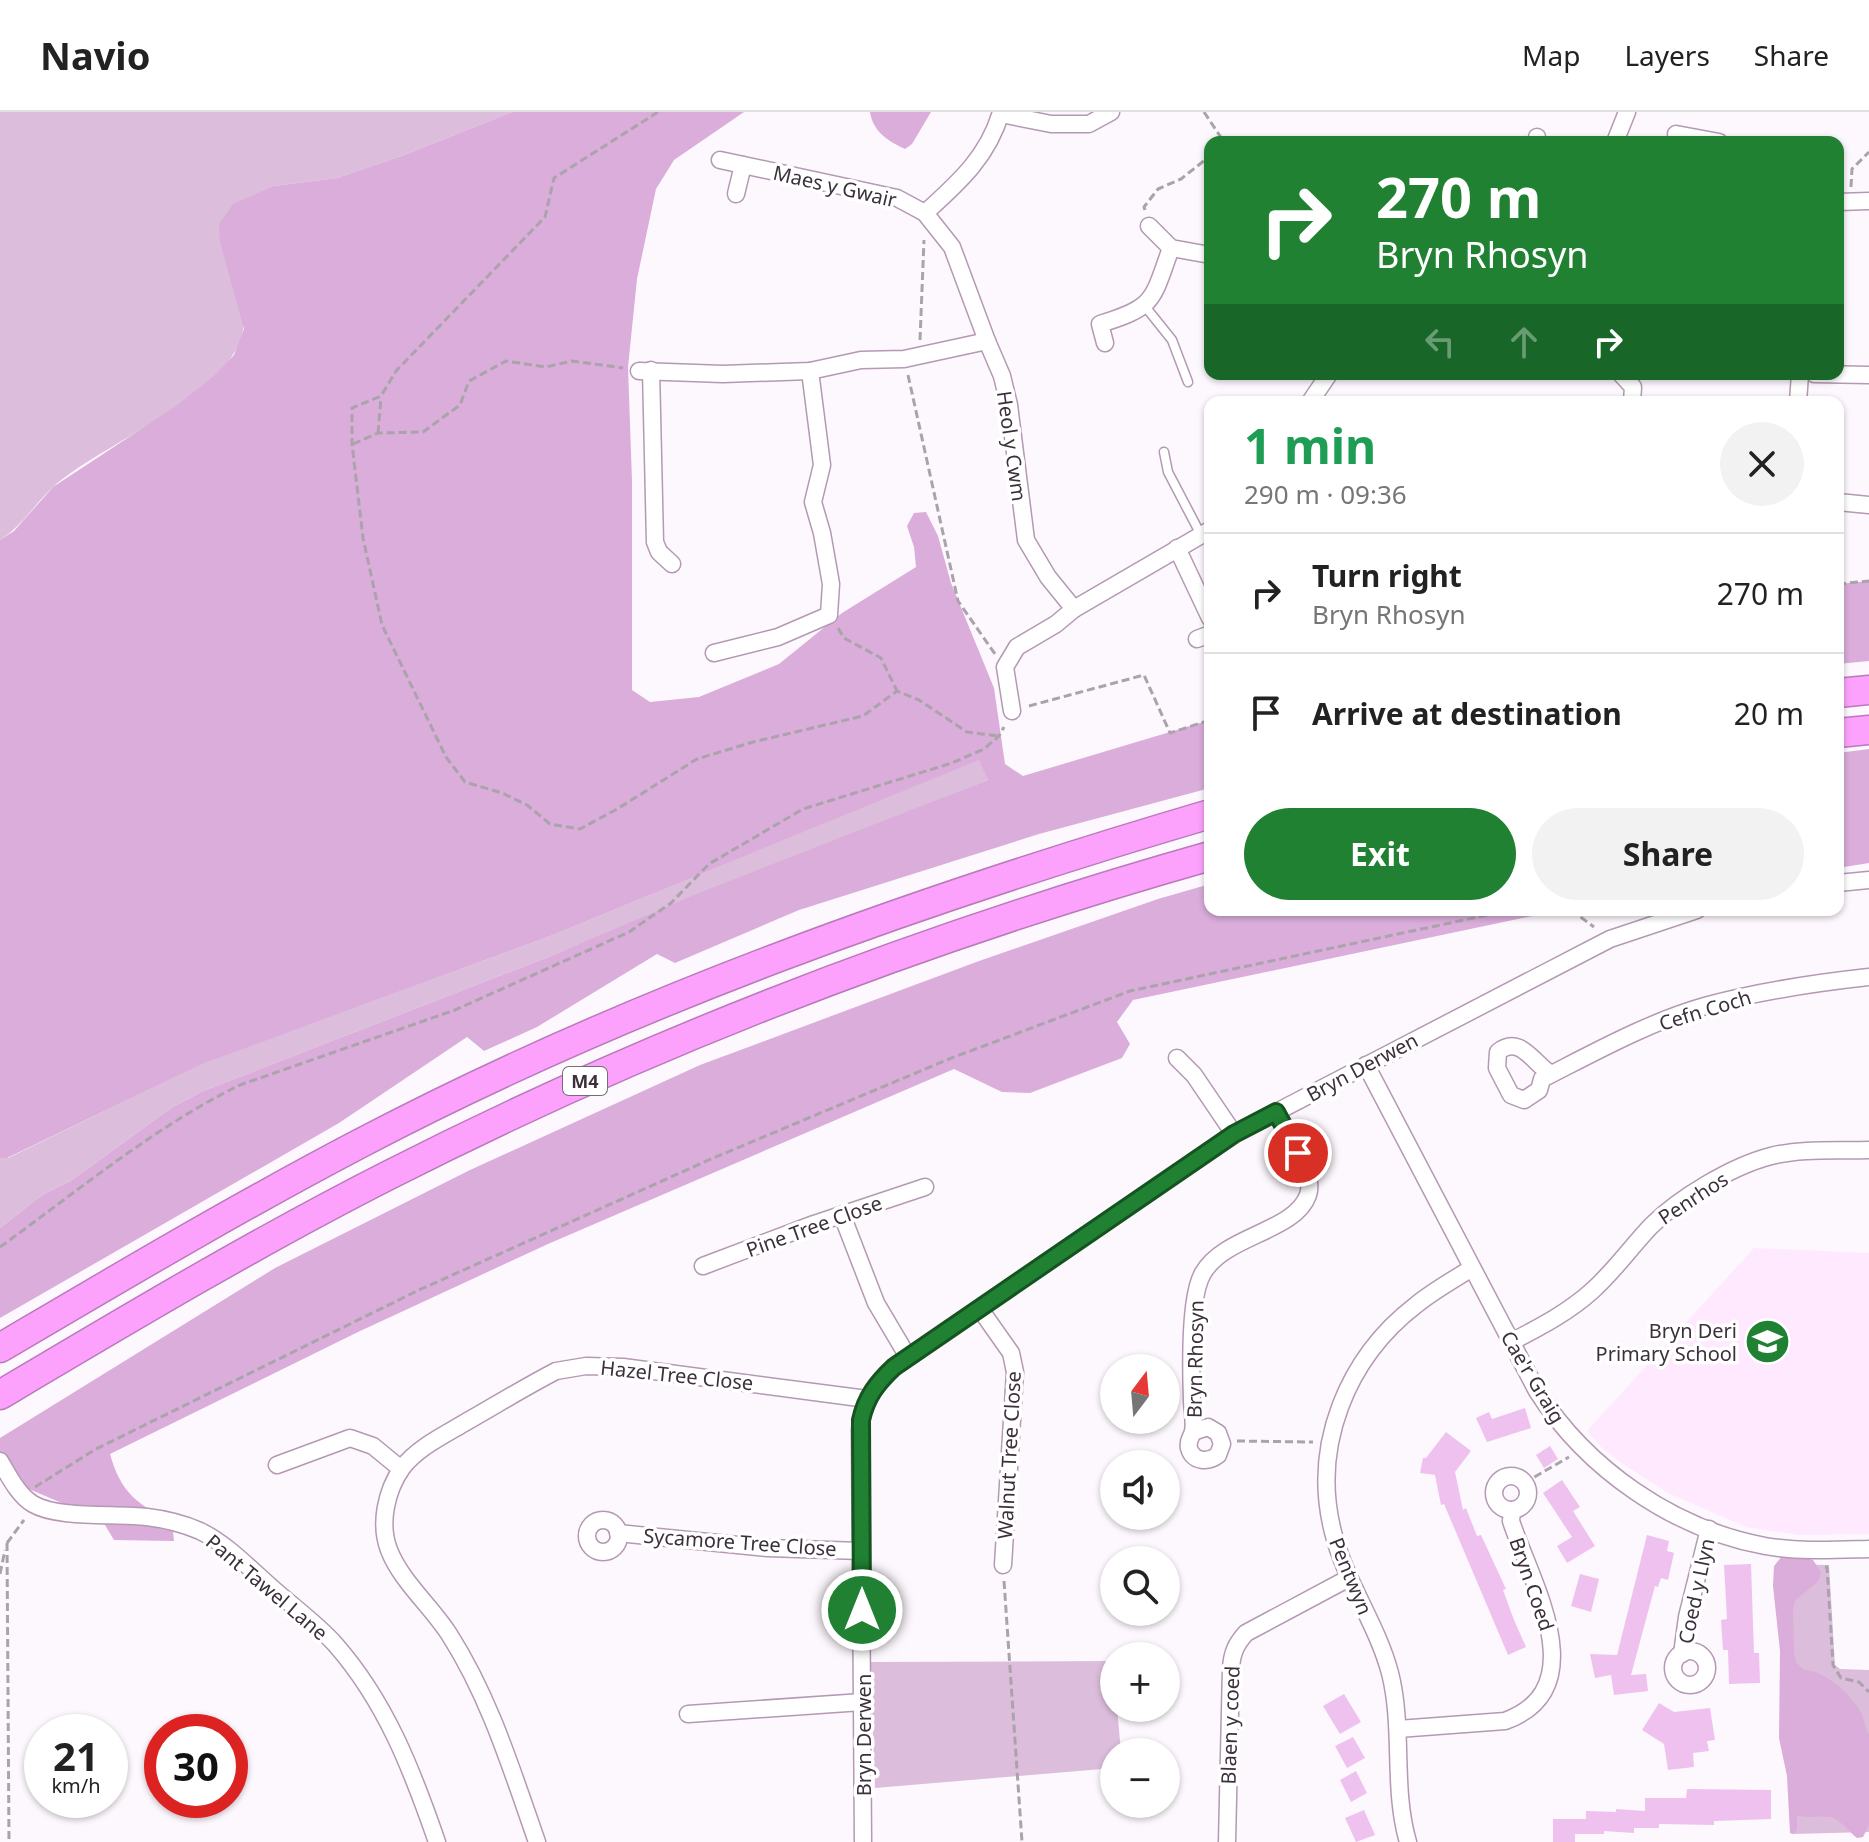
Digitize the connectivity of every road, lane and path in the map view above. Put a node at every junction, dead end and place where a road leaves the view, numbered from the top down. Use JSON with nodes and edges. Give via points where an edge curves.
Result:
{"nodes":[{"id":1,"x":658,"y":112,"type":"edge"},
{"id":2,"x":1111,"y":112,"type":"edge"},
{"id":3,"x":1204,"y":112,"type":"edge"},
{"id":4,"x":1627,"y":112,"type":"edge"},
{"id":5,"x":1001,"y":113,"type":"edge"},
{"id":6,"x":1676,"y":134,"type":"dead end"},
{"id":7,"x":1220,"y":136,"type":"edge"},
{"id":8,"x":1617,"y":136,"type":"edge"},
{"id":9,"x":1687,"y":136,"type":"edge"},
{"id":10,"x":1869,"y":152,"type":"edge"},
{"id":11,"x":720,"y":160,"type":"dead end"},
{"id":12,"x":1204,"y":161,"type":"edge"},
{"id":13,"x":743,"y":165,"type":"junction"},
{"id":14,"x":736,"y":194,"type":"dead end"},
{"id":15,"x":1869,"y":201,"type":"edge"},
{"id":16,"x":1844,"y":202,"type":"edge"},
{"id":17,"x":926,"y":215,"type":"junction"},
{"id":18,"x":1149,"y":226,"type":"joint"},
{"id":19,"x":1171,"y":248,"type":"junction"},
{"id":20,"x":1204,"y":254,"type":"edge"},
{"id":21,"x":1144,"y":305,"type":"junction"},
{"id":22,"x":987,"y":341,"type":"junction"},
{"id":23,"x":1105,"y":343,"type":"dead end"},
{"id":24,"x":911,"y":357,"type":"junction"},
{"id":25,"x":645,"y":370,"type":"junction"},
{"id":26,"x":810,"y":371,"type":"junction"},
{"id":27,"x":1844,"y":375,"type":"edge"},
{"id":28,"x":1869,"y":375,"type":"edge"},
{"id":29,"x":1188,"y":382,"type":"dead end"},
{"id":30,"x":381,"y":396,"type":"junction"},
{"id":31,"x":378,"y":433,"type":"junction"},
{"id":32,"x":352,"y":444,"type":"junction"},
{"id":33,"x":1164,"y":452,"type":"dead end"},
{"id":34,"x":1844,"y":503,"type":"edge"},
{"id":35,"x":1869,"y":505,"type":"edge"},
{"id":36,"x":1204,"y":530,"type":"edge"},
{"id":37,"x":1204,"y":533,"type":"edge"},
{"id":38,"x":1177,"y":548,"type":"junction"},
{"id":39,"x":672,"y":564,"type":"dead end"},
{"id":40,"x":1869,"y":581,"type":"edge"},
{"id":41,"x":1844,"y":583,"type":"edge"},
{"id":42,"x":1204,"y":605,"type":"edge"},
{"id":43,"x":1074,"y":609,"type":"junction"},
{"id":44,"x":829,"y":615,"type":"junction"},
{"id":45,"x":714,"y":653,"type":"dead end"},
{"id":46,"x":1005,"y":667,"type":"junction"},
{"id":47,"x":1869,"y":690,"type":"edge"},
{"id":48,"x":897,"y":691,"type":"junction"},
{"id":49,"x":1844,"y":692,"type":"edge"},
{"id":50,"x":1012,"y":711,"type":"junction"},
{"id":51,"x":1204,"y":722,"type":"edge"},
{"id":52,"x":1869,"y":730,"type":"edge"},
{"id":53,"x":1844,"y":732,"type":"edge"},
{"id":54,"x":999,"y":736,"type":"junction"},
{"id":55,"x":1204,"y":816,"type":"edge"},
{"id":56,"x":1204,"y":858,"type":"edge"},
{"id":57,"x":1869,"y":880,"type":"edge"},
{"id":58,"x":1844,"y":882,"type":"edge"},
{"id":59,"x":1483,"y":916,"type":"edge"},
{"id":60,"x":1579,"y":916,"type":"edge"},
{"id":61,"x":1679,"y":916,"type":"edge"},
{"id":62,"x":1610,"y":939,"type":"junction"},
{"id":63,"x":1869,"y":977,"type":"edge"},
{"id":64,"x":1177,"y":1058,"type":"dead end"},
{"id":65,"x":1209,"y":1063,"type":"dead end"},
{"id":66,"x":1366,"y":1065,"type":"junction"},
{"id":67,"x":1551,"y":1074,"type":"dead end"},
{"id":68,"x":1194,"y":1075,"type":"junction"},
{"id":69,"x":1276,"y":1112,"type":"junction"},
{"id":70,"x":1234,"y":1134,"type":"junction"},
{"id":71,"x":1869,"y":1150,"type":"edge"},
{"id":72,"x":925,"y":1187,"type":"dead end"},
{"id":73,"x":842,"y":1215,"type":"junction"},
{"id":74,"x":0,"y":1247,"type":"edge"},
{"id":75,"x":703,"y":1266,"type":"dead end"},
{"id":76,"x":1472,"y":1268,"type":"junction"},
{"id":77,"x":980,"y":1309,"type":"junction"},
{"id":78,"x":1511,"y":1342,"type":"junction"},
{"id":79,"x":0,"y":1348,"type":"edge"},
{"id":80,"x":908,"y":1357,"type":"junction"},
{"id":81,"x":0,"y":1395,"type":"edge"},
{"id":82,"x":867,"y":1399,"type":"junction"},
{"id":83,"x":1193,"y":1432,"type":"junction"},
{"id":84,"x":1222,"y":1441,"type":"junction"},
{"id":85,"x":1329,"y":1443,"type":"junction"},
{"id":86,"x":1583,"y":1449,"type":"junction"},
{"id":87,"x":2,"y":1464,"type":"edge"},
{"id":88,"x":277,"y":1465,"type":"dead end"},
{"id":89,"x":401,"y":1469,"type":"junction"},
{"id":90,"x":1524,"y":1483,"type":"junction"},
{"id":91,"x":28,"y":1500,"type":"junction"},
{"id":92,"x":1512,"y":1510,"type":"junction"},
{"id":93,"x":1709,"y":1529,"type":"junction"},
{"id":94,"x":618,"y":1533,"type":"dead end"},
{"id":95,"x":7,"y":1543,"type":"junction"},
{"id":96,"x":1869,"y":1549,"type":"edge"},
{"id":97,"x":1818,"y":1550,"type":"junction"},
{"id":98,"x":861,"y":1551,"type":"junction"},
{"id":99,"x":1003,"y":1565,"type":"joint"},
{"id":100,"x":0,"y":1574,"type":"edge"},
{"id":101,"x":1349,"y":1578,"type":"junction"},
{"id":102,"x":1682,"y":1654,"type":"dead end"},
{"id":103,"x":1869,"y":1692,"type":"edge"},
{"id":104,"x":862,"y":1702,"type":"junction"},
{"id":105,"x":688,"y":1714,"type":"dead end"},
{"id":106,"x":1398,"y":1729,"type":"junction"},
{"id":107,"x":9,"y":1842,"type":"edge"},
{"id":108,"x":437,"y":1842,"type":"edge"},
{"id":109,"x":537,"y":1842,"type":"edge"},
{"id":110,"x":863,"y":1842,"type":"edge"},
{"id":111,"x":1022,"y":1842,"type":"edge"},
{"id":112,"x":1227,"y":1842,"type":"edge"},
{"id":113,"x":1408,"y":1842,"type":"edge"}],
"edges":[{"from":1,"to":30,"type":"path","via":[[554,178],[545,217],[396,371]]},
{"from":2,"to":5,"type":"street","via":[[1089,124],[1051,124]]},
{"from":3,"to":7,"type":"path"},
{"from":4,"to":8,"type":"street"},
{"from":5,"to":17,"type":"street","via":[[970,172]]},
{"from":6,"to":9,"type":"street"},
{"from":10,"to":16,"type":"path","via":[[1852,169]]},
{"from":11,"to":13,"type":"street","name":"Maes y Gwair"},
{"from":12,"to":18,"type":"path","via":[[1158,189],[1144,207]]},
{"from":13,"to":14,"type":"street"},
{"from":13,"to":17,"type":"street","name":"Maes y Gwair","via":[[897,198]]},
{"from":15,"to":16,"type":"street"},
{"from":17,"to":22,"type":"street","name":"Maes y Gwair","via":[[952,247]]},
{"from":17,"to":24,"type":"path"},
{"from":18,"to":19,"type":"street"},
{"from":19,"to":20,"type":"street"},
{"from":19,"to":21,"type":"street"},
{"from":21,"to":23,"type":"street","via":[[1100,324]]},
{"from":21,"to":29,"type":"lane","via":[[1172,340]]},
{"from":22,"to":24,"type":"street"},
{"from":22,"to":43,"type":"street","name":"Heol y Cwm","via":[[1009,405],[1026,540]]},
{"from":24,"to":26,"type":"street"},
{"from":24,"to":46,"type":"path","via":[[958,601]]},
{"from":25,"to":26,"type":"street"},
{"from":25,"to":31,"type":"path","via":[[572,361],[546,367],[506,361],[469,381],[460,405],[423,432]]},
{"from":25,"to":39,"type":"street","via":[[655,542]]},
{"from":26,"to":44,"type":"street","via":[[822,465],[813,502],[829,532],[824,556],[831,584]]},
{"from":27,"to":28,"type":"street"},
{"from":30,"to":31,"type":"path"},
{"from":30,"to":32,"type":"path","via":[[352,408]]},
{"from":31,"to":32,"type":"path"},
{"from":32,"to":48,"type":"path","via":[[363,538],[382,625],[446,757],[465,782],[515,799],[550,824],[580,829],[697,759],[863,716]]},
{"from":33,"to":36,"type":"lane","via":[[1168,472]]},
{"from":34,"to":35,"type":"street"},
{"from":37,"to":38,"type":"street"},
{"from":38,"to":42,"type":"street"},
{"from":38,"to":43,"type":"street"},
{"from":40,"to":41,"type":"path"},
{"from":43,"to":46,"type":"street","via":[[1017,647]]},
{"from":44,"to":45,"type":"street","via":[[778,637]]},
{"from":44,"to":48,"type":"path","via":[[844,638],[881,658]]},
{"from":46,"to":50,"type":"street"},
{"from":47,"to":49,"type":"highway"},
{"from":48,"to":54,"type":"path","via":[[967,732]]},
{"from":50,"to":51,"type":"path","via":[[1144,675],[1170,733]]},
{"from":50,"to":54,"type":"path"},
{"from":52,"to":53,"type":"highway"},
{"from":54,"to":74,"type":"path","via":[[952,763],[803,809],[709,864],[671,903],[629,932],[455,1010],[209,1100]]},
{"from":55,"to":79,"type":"highway","number":"M4","via":[[987,882],[790,953],[592,1034],[361,1143]]},
{"from":56,"to":81,"type":"highway","number":"M4","via":[[923,947],[610,1070],[388,1175]]},
{"from":57,"to":58,"type":"street"},
{"from":59,"to":91,"type":"path","via":[[1130,991],[949,1059],[419,1290],[96,1449]]},
{"from":60,"to":62,"type":"path"},
{"from":61,"to":62,"type":"street","name":"Bryn Derwen"},
{"from":62,"to":66,"type":"street","name":"Bryn Derwen"},
{"from":63,"to":67,"type":"street","name":"Cefn Coch","via":[[1704,1006]]},
{"from":64,"to":68,"type":"street"},
{"from":65,"to":68,"type":"street"},
{"from":66,"to":69,"type":"street","name":"Bryn Derwen"},
{"from":66,"to":76,"type":"street","name":"Cae'r Graig"},
{"from":68,"to":70,"type":"street"},
{"from":69,"to":70,"type":"street","name":"Bryn Derwen"},
{"from":69,"to":83,"type":"street","name":"Bryn Rhosyn","via":[[1308,1171],[1308,1197],[1293,1215],[1227,1249],[1203,1272],[1195,1300]]},
{"from":70,"to":77,"type":"street","name":"Bryn Derwen"},
{"from":71,"to":78,"type":"street","name":"Penrhos","via":[[1772,1156],[1714,1181],[1661,1217],[1577,1304]]},
{"from":72,"to":73,"type":"street","name":"Pine Tree Close"},
{"from":73,"to":75,"type":"street","name":"Pine Tree Close"},
{"from":73,"to":80,"type":"street","via":[[876,1303]]},
{"from":76,"to":78,"type":"street","name":"Cae'r Graig"},
{"from":76,"to":85,"type":"street","name":"Pentwyn","via":[[1414,1306],[1377,1341],[1345,1394]]},
{"from":77,"to":80,"type":"street","name":"Bryn Derwen"},
{"from":77,"to":99,"type":"street","name":"Walnut Tree Close","via":[[1011,1353],[1015,1372]]},
{"from":78,"to":86,"type":"street","name":"Cae'r Graig","via":[[1547,1406]]},
{"from":80,"to":82,"type":"street","name":"Bryn Derwen"},
{"from":82,"to":89,"type":"street","name":"Hazel Tree Close","via":[[623,1367],[570,1368],[446,1434]]},
{"from":82,"to":98,"type":"street","name":"Bryn Derwen","via":[[860,1430]]},
{"from":83,"to":84,"type":"street","name":"Bryn Rhosyn","via":[[1208,1427]]},
{"from":83,"to":84,"type":"street","name":"Bryn Rhosyn","via":[[1189,1448],[1201,1460],[1218,1455]]},
{"from":84,"to":85,"type":"path"},
{"from":85,"to":101,"type":"street","name":"Pentwyn","via":[[1332,1531]]},
{"from":86,"to":90,"type":"path"},
{"from":86,"to":93,"type":"street","name":"Cae'r Graig","via":[[1638,1493]]},
{"from":87,"to":91,"type":"street"},
{"from":88,"to":89,"type":"street","via":[[350,1438],[373,1446]]},
{"from":89,"to":109,"type":"street","name":"Hazel Tree Close","via":[[386,1506],[389,1550],[466,1662]]},
{"from":90,"to":92,"type":"street","via":[[1525,1503]]},
{"from":90,"to":92,"type":"street","via":[[1510,1476],[1496,1486],[1497,1503]]},
{"from":91,"to":95,"type":"path"},
{"from":91,"to":108,"type":"street","name":"Pant Tawel Lane","via":[[77,1514],[149,1517],[221,1543],[334,1643],[362,1680],[412,1770]]},
{"from":92,"to":106,"type":"street","name":"Bryn Coed","via":[[1511,1521],[1551,1636],[1547,1684],[1531,1707],[1505,1721]]},
{"from":93,"to":97,"type":"street","name":"Cae'r Graig","via":[[1766,1546]]},
{"from":93,"to":102,"type":"street","name":"Coed y Llyn"},
{"from":94,"to":98,"type":"street","name":"Sycamore Tree Close"},
{"from":95,"to":100,"type":"path"},
{"from":95,"to":107,"type":"path"},
{"from":96,"to":97,"type":"street","name":"Cae'r Graig"},
{"from":97,"to":103,"type":"path","via":[[1818,1567],[1827,1567],[1833,1665],[1841,1678],[1859,1682]]},
{"from":98,"to":104,"type":"street","name":"Bryn Derwen"},
{"from":99,"to":111,"type":"path"},
{"from":101,"to":106,"type":"street","name":"Pentwyn","via":[[1384,1652]]},
{"from":101,"to":112,"type":"street","name":"Blaen y coed","via":[[1246,1633],[1237,1643],[1232,1654]]},
{"from":104,"to":105,"type":"street"},
{"from":104,"to":110,"type":"street","name":"Bryn Derwen"},
{"from":106,"to":113,"type":"street","name":"Pentwyn"}]}
